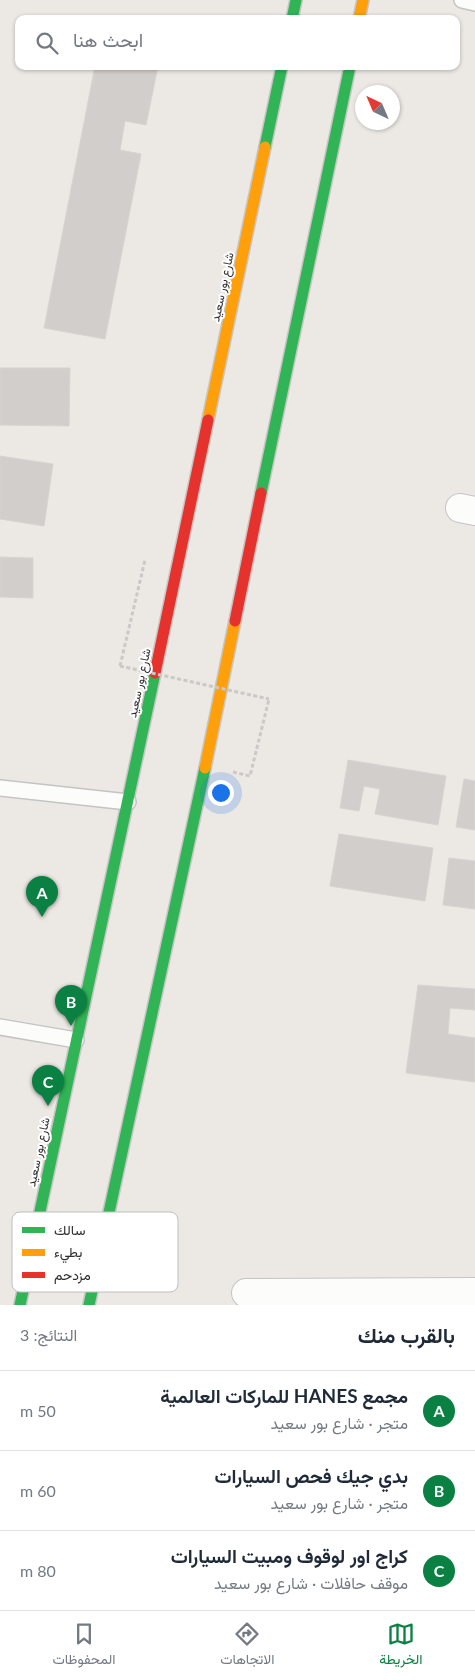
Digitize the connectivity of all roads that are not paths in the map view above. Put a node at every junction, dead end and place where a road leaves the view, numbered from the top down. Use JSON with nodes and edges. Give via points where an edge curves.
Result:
{"nodes":[{"id":1,"x":296,"y":0,"type":"edge"},
{"id":2,"x":363,"y":0,"type":"edge"},
{"id":3,"x":462,"y":0,"type":"edge"},
{"id":4,"x":475,"y":2,"type":"edge"},
{"id":5,"x":293,"y":15,"type":"edge"},
{"id":6,"x":360,"y":15,"type":"edge"},
{"id":7,"x":281,"y":70,"type":"edge"},
{"id":8,"x":349,"y":70,"type":"edge"},
{"id":9,"x":0,"y":788,"type":"edge"},
{"id":10,"x":128,"y":802,"type":"junction"},
{"id":11,"x":0,"y":1027,"type":"edge"},
{"id":12,"x":76,"y":1040,"type":"junction"},
{"id":13,"x":40,"y":1212,"type":"edge"},
{"id":14,"x":109,"y":1212,"type":"edge"},
{"id":15,"x":23,"y":1292,"type":"edge"},
{"id":16,"x":92,"y":1292,"type":"edge"},
{"id":17,"x":475,"y":1292,"type":"edge"},
{"id":18,"x":246,"y":1293,"type":"dead end"},
{"id":19,"x":20,"y":1305,"type":"edge"},
{"id":20,"x":89,"y":1305,"type":"edge"}],
"edges":[{"from":1,"to":5,"type":"main road"},
{"from":2,"to":6,"type":"main road"},
{"from":3,"to":4,"type":"lane"},
{"from":7,"to":10,"type":"main road","name":"شارع بور سعيد"},
{"from":8,"to":14,"type":"main road"},
{"from":9,"to":10,"type":"lane"},
{"from":10,"to":12,"type":"main road","name":"شارع بور سعيد"},
{"from":11,"to":12,"type":"lane"},
{"from":12,"to":13,"type":"main road","name":"شارع بور سعيد"},
{"from":15,"to":19,"type":"main road","name":"شارع بور سعيد"},
{"from":16,"to":20,"type":"main road"},
{"from":17,"to":18,"type":"street"}]}
